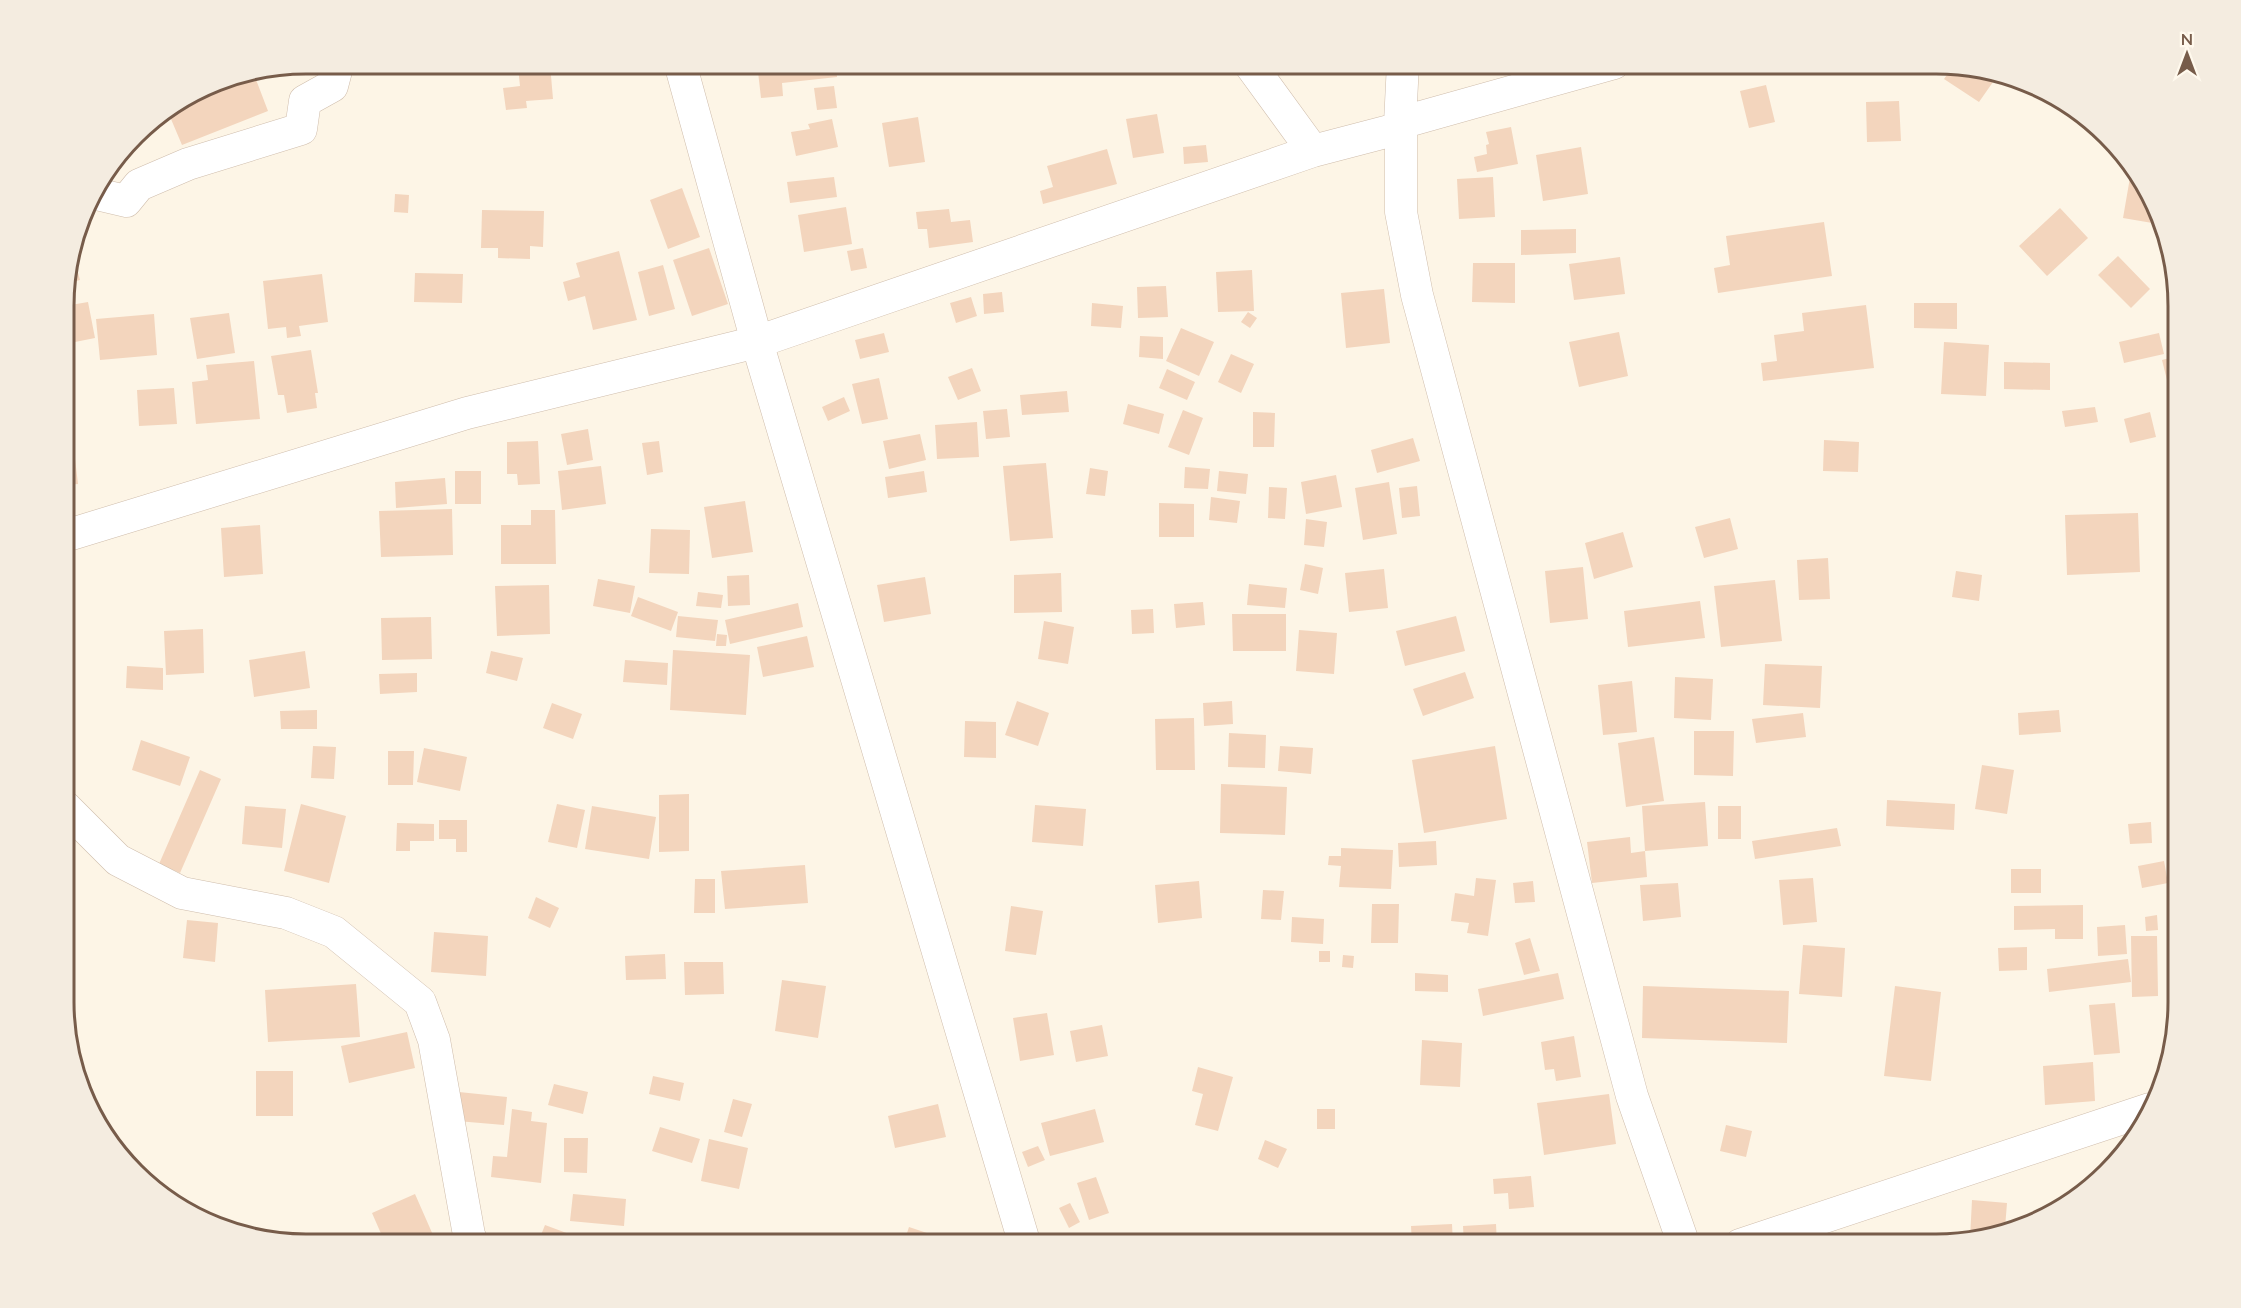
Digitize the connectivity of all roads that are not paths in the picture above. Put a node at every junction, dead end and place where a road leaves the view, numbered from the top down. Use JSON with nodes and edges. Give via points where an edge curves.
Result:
{"nodes":[{"id":1,"x":335,"y":74,"type":"edge"},
{"id":2,"x":683,"y":74,"type":"edge"},
{"id":3,"x":1257,"y":74,"type":"edge"},
{"id":4,"x":1402,"y":74,"type":"edge"},
{"id":5,"x":1577,"y":74,"type":"edge"},
{"id":6,"x":1400,"y":126,"type":"junction"},
{"id":7,"x":1313,"y":151,"type":"junction"},
{"id":8,"x":102,"y":195,"type":"edge"},
{"id":9,"x":757,"y":342,"type":"junction"},
{"id":10,"x":74,"y":533,"type":"edge"},
{"id":11,"x":74,"y":816,"type":"edge"},
{"id":12,"x":2139,"y":1113,"type":"edge"},
{"id":13,"x":469,"y":1234,"type":"edge"},
{"id":14,"x":1022,"y":1234,"type":"edge"},
{"id":15,"x":1680,"y":1234,"type":"edge"},
{"id":16,"x":1773,"y":1234,"type":"edge"}],
"edges":[{"from":1,"to":8,"type":"street","via":[[332,86],[304,101],[301,129],[188,164],[139,185],[126,201]]},
{"from":2,"to":9,"type":"street"},
{"from":3,"to":7,"type":"street"},
{"from":4,"to":6,"type":"street"},
{"from":5,"to":6,"type":"street"},
{"from":6,"to":7,"type":"street"},
{"from":6,"to":15,"type":"street","via":[[1401,212],[1417,295],[1632,1096]]},
{"from":7,"to":9,"type":"street"},
{"from":9,"to":10,"type":"street","via":[[467,413]]},
{"from":9,"to":14,"type":"street"},
{"from":11,"to":13,"type":"street","via":[[118,860],[182,893],[286,913],[334,932],[420,1002],[434,1040]]},
{"from":12,"to":16,"type":"street"}]}
